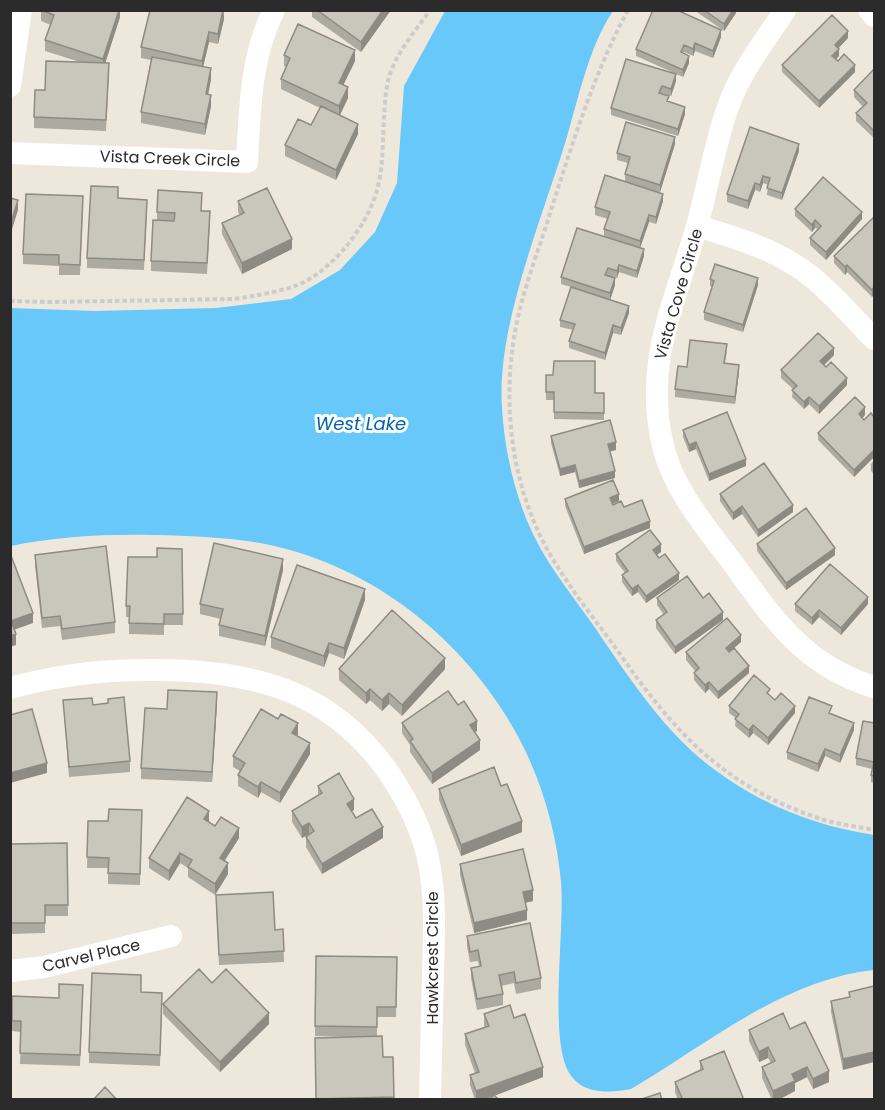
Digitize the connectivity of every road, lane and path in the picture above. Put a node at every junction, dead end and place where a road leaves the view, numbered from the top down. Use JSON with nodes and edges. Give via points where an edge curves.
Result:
{"nodes":[{"id":1,"x":21,"y":10,"type":"edge"},
{"id":2,"x":274,"y":10,"type":"edge"},
{"id":3,"x":430,"y":10,"type":"edge"},
{"id":4,"x":628,"y":10,"type":"edge"},
{"id":5,"x":785,"y":10,"type":"edge"},
{"id":6,"x":869,"y":10,"type":"edge"},
{"id":7,"x":874,"y":16,"type":"edge"},
{"id":8,"x":10,"y":86,"type":"edge"},
{"id":9,"x":10,"y":153,"type":"edge"},
{"id":10,"x":698,"y":226,"type":"junction"},
{"id":11,"x":10,"y":300,"type":"edge"},
{"id":12,"x":874,"y":339,"type":"edge"},
{"id":13,"x":874,"y":687,"type":"edge"},
{"id":14,"x":10,"y":688,"type":"edge"},
{"id":15,"x":874,"y":831,"type":"edge"},
{"id":16,"x":171,"y":936,"type":"dead end"},
{"id":17,"x":10,"y":971,"type":"edge"},
{"id":18,"x":430,"y":1100,"type":"edge"}],
"edges":[{"from":1,"to":8,"type":"street"},
{"from":2,"to":9,"type":"street","name":"Vista Creek Circle","via":[[252,81],[247,162]]},
{"from":3,"to":11,"type":"path","via":[[402,50],[388,80],[378,190],[359,230],[312,278],[234,299]]},
{"from":4,"to":15,"type":"path","via":[[607,48],[573,142],[515,329],[509,400],[514,449],[525,497],[538,532],[573,588],[638,680],[680,733],[707,759],[780,803],[817,818]]},
{"from":5,"to":10,"type":"street","name":"Vista Cove Circle","via":[[754,56],[728,106]]},
{"from":6,"to":7,"type":"street"},
{"from":10,"to":12,"type":"street","via":[[780,255],[809,275]]},
{"from":10,"to":13,"type":"street","name":"Vista Cove Circle","via":[[660,344],[656,410],[663,448],[685,495],[770,616],[796,645],[843,675]]},
{"from":14,"to":18,"type":"street","name":"Hawkcrest Circle","via":[[89,671],[209,670],[267,682],[303,697],[355,733],[379,758],[403,794],[429,861],[435,904]]},
{"from":16,"to":17,"type":"street","name":"Carvel Place","via":[[44,967]]}]}
